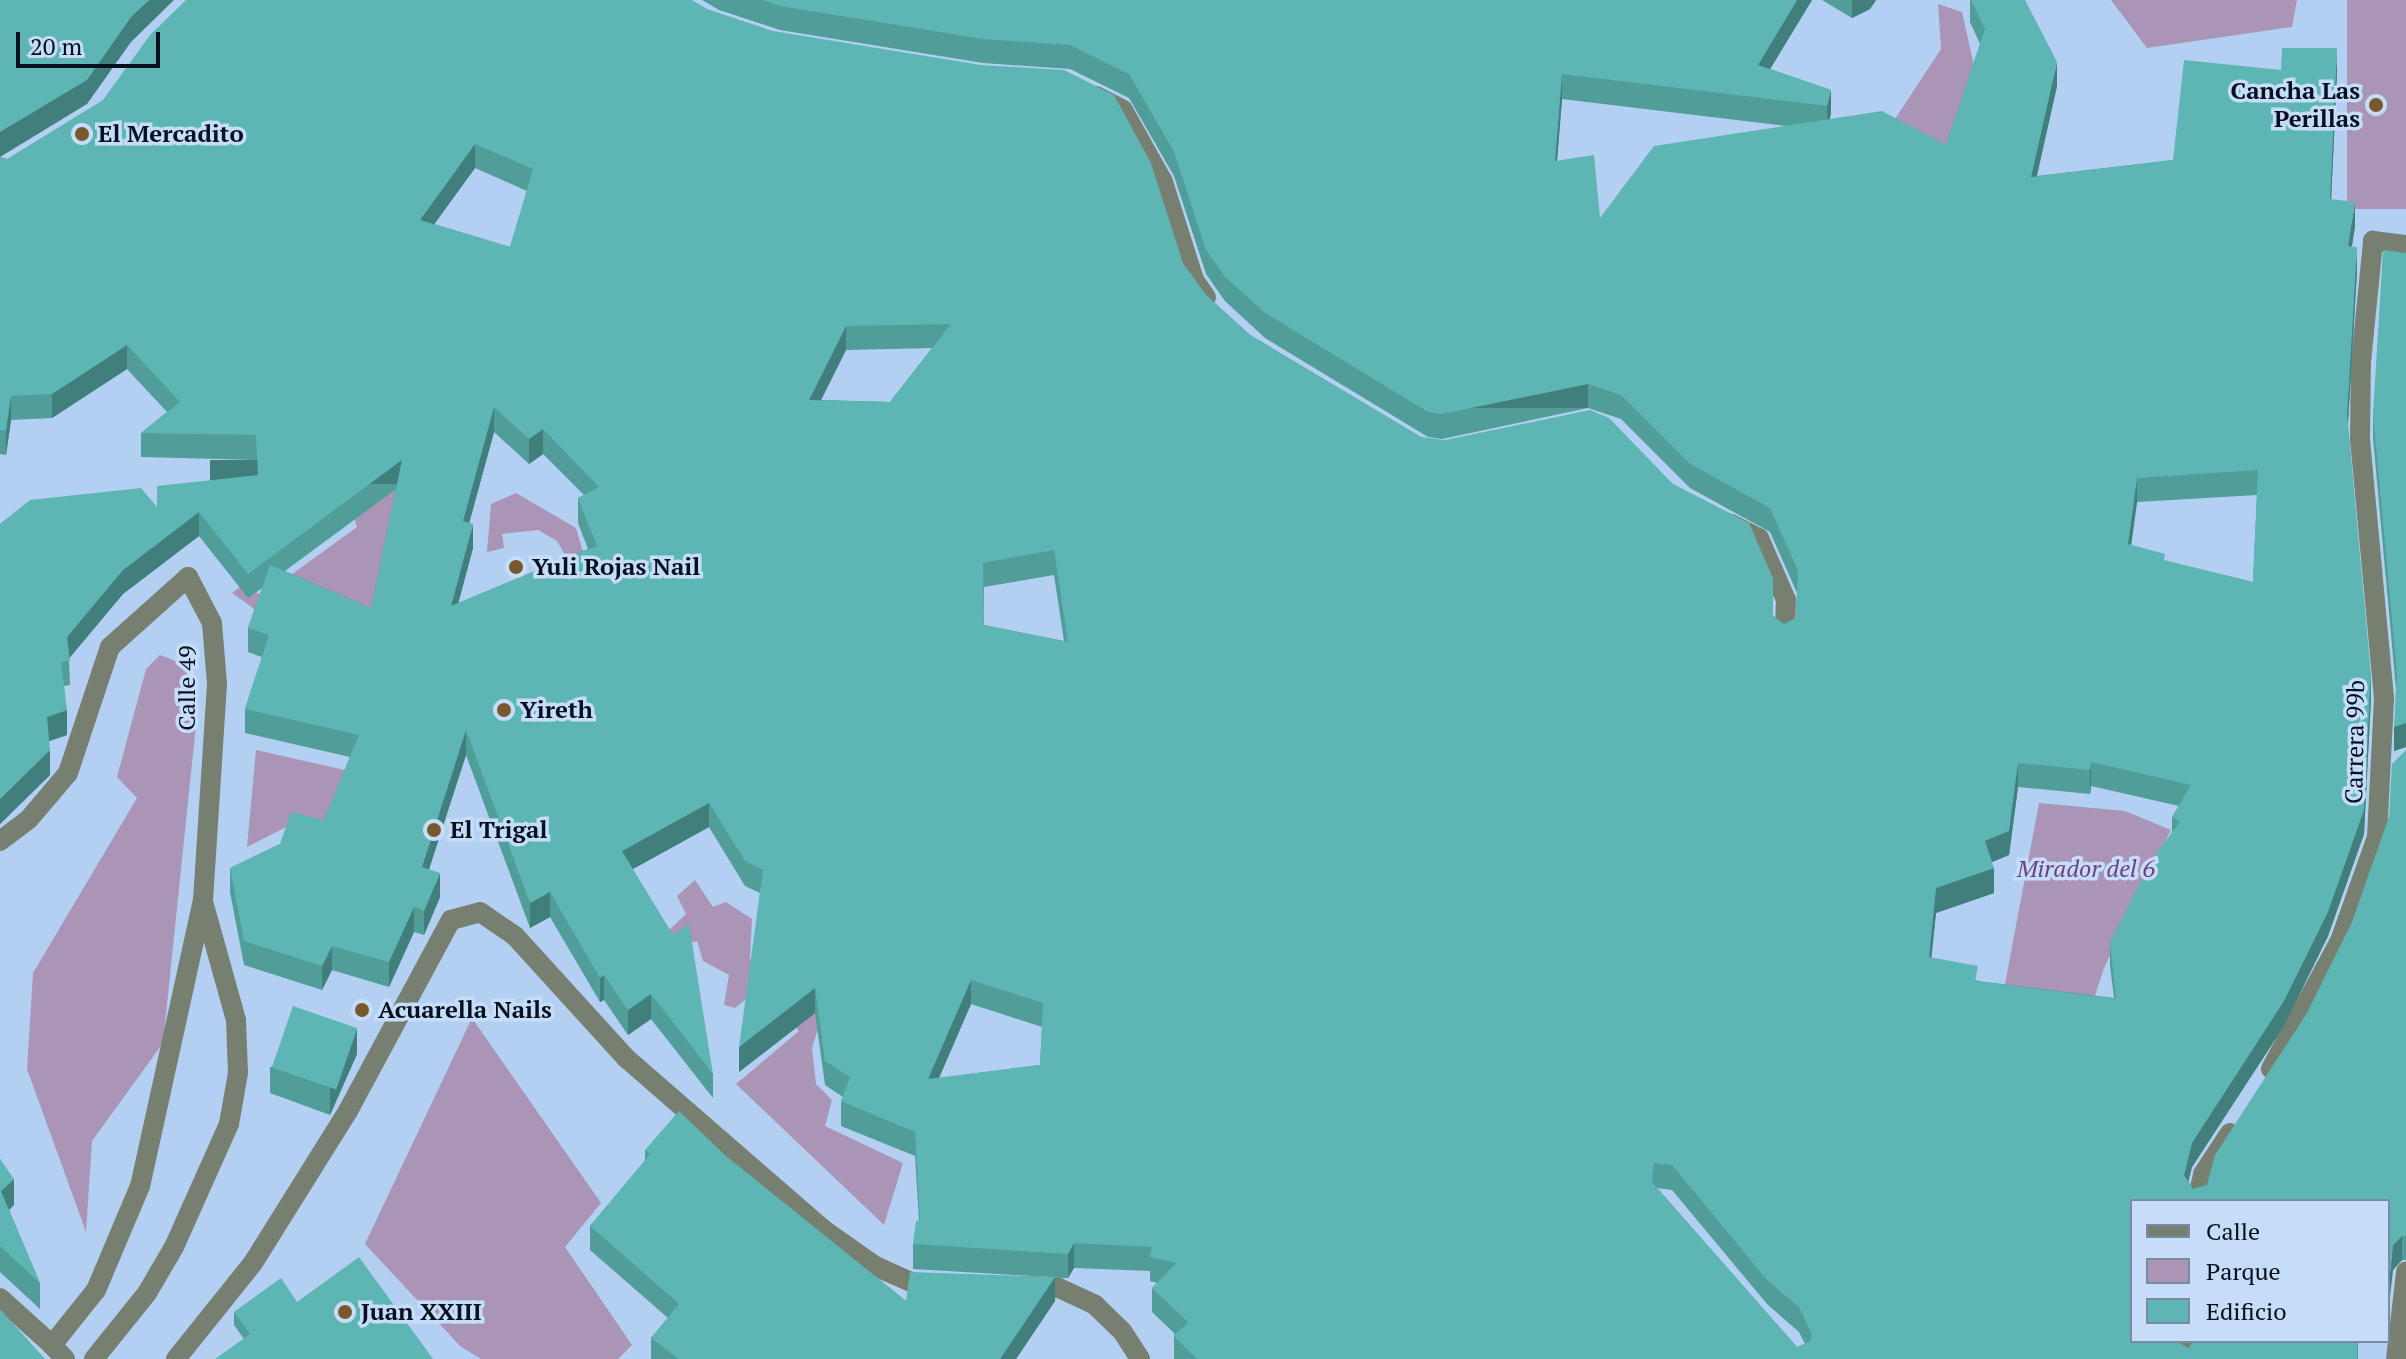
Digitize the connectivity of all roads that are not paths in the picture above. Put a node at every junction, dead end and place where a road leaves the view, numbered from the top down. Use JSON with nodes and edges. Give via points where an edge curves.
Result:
{"nodes":[{"id":1,"x":1080,"y":88,"type":"edge"},
{"id":2,"x":2406,"y":245,"type":"edge"},
{"id":3,"x":1215,"y":310,"type":"edge"},
{"id":4,"x":1708,"y":512,"type":"edge"},
{"id":5,"x":1785,"y":635,"type":"edge"},
{"id":6,"x":2405,"y":759,"type":"edge"},
{"id":7,"x":2383,"y":779,"type":"junction"},
{"id":8,"x":0,"y":841,"type":"edge"},
{"id":9,"x":203,"y":900,"type":"junction"},
{"id":10,"x":2262,"y":1083,"type":"edge"},
{"id":11,"x":2245,"y":1109,"type":"edge"},
{"id":12,"x":2197,"y":1199,"type":"edge"},
{"id":13,"x":2406,"y":1272,"type":"edge"},
{"id":14,"x":953,"y":1284,"type":"edge"},
{"id":15,"x":1003,"y":1285,"type":"edge"},
{"id":16,"x":0,"y":1298,"type":"edge"},
{"id":17,"x":59,"y":1352,"type":"edge"},
{"id":18,"x":94,"y":1359,"type":"edge"},
{"id":19,"x":176,"y":1359,"type":"edge"},
{"id":20,"x":1140,"y":1359,"type":"edge"},
{"id":21,"x":2396,"y":1359,"type":"edge"}],
"edges":[{"from":1,"to":3,"type":"street","via":[[1123,110],[1163,182],[1194,280]]},
{"from":2,"to":7,"type":"street","name":"Carrera 99b","via":[[2373,241],[2361,362],[2360,439],[2380,627]]},
{"from":4,"to":5,"type":"street","via":[[1759,538],[1786,600]]},
{"from":6,"to":7,"type":"street"},
{"from":7,"to":10,"type":"street","name":"Carrera 99b","via":[[2369,872],[2295,1032]]},
{"from":8,"to":9,"type":"street","name":"Calle 49","via":[[29,819],[68,773],[110,647],[188,577],[212,623],[217,684]]},
{"from":9,"to":17,"type":"street","name":"Calle 49","via":[[140,1186],[96,1290]]},
{"from":9,"to":18,"type":"street","name":"Calle 49","via":[[236,1020],[238,1073],[229,1124],[174,1247],[147,1293]]},
{"from":11,"to":12,"type":"street","via":[[2203,1174]]},
{"from":13,"to":21,"type":"street"},
{"from":14,"to":19,"type":"street","via":[[913,1283],[875,1266],[824,1230],[626,1058],[515,936],[480,912],[451,920],[348,1111],[269,1238]]},
{"from":15,"to":20,"type":"street","via":[[1059,1288],[1095,1305]]},
{"from":16,"to":17,"type":"street"}]}
